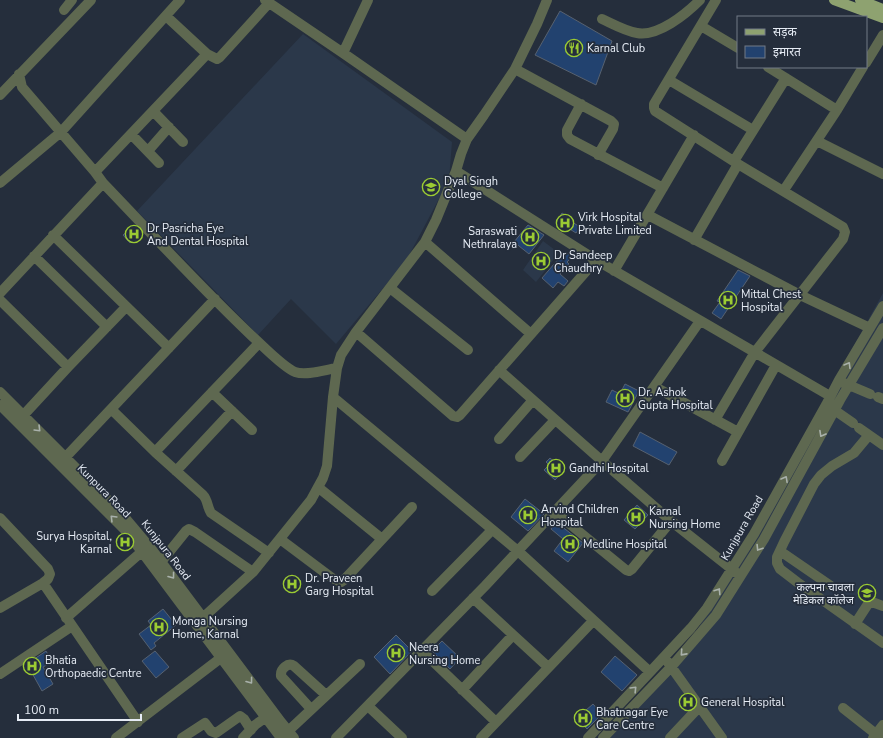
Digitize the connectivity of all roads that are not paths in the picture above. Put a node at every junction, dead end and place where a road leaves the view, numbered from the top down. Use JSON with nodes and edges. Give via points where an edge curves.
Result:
{"nodes":[{"id":1,"x":72,"y":0,"type":"edge"},
{"id":2,"x":91,"y":0,"type":"edge"},
{"id":3,"x":180,"y":0,"type":"edge"},
{"id":4,"x":368,"y":0,"type":"edge"},
{"id":5,"x":547,"y":0,"type":"edge"},
{"id":6,"x":700,"y":0,"type":"edge"},
{"id":7,"x":716,"y":0,"type":"edge"},
{"id":8,"x":834,"y":0,"type":"edge"},
{"id":9,"x":860,"y":0,"type":"edge"},
{"id":10,"x":267,"y":1,"type":"edge"},
{"id":11,"x":883,"y":9,"type":"edge"},
{"id":12,"x":64,"y":10,"type":"dead end"},
{"id":13,"x":166,"y":16,"type":"junction"},
{"id":14,"x":883,"y":18,"type":"edge"},
{"id":15,"x":602,"y":19,"type":"dead end"},
{"id":16,"x":701,"y":26,"type":"junction"},
{"id":17,"x":883,"y":35,"type":"edge"},
{"id":18,"x":737,"y":47,"type":"edge"},
{"id":19,"x":343,"y":53,"type":"junction"},
{"id":20,"x":207,"y":54,"type":"junction"},
{"id":21,"x":867,"y":61,"type":"edge"},
{"id":22,"x":770,"y":68,"type":"edge"},
{"id":23,"x":863,"y":68,"type":"edge"},
{"id":24,"x":515,"y":69,"type":"junction"},
{"id":25,"x":19,"y":74,"type":"junction"},
{"id":26,"x":786,"y":78,"type":"junction"},
{"id":27,"x":669,"y":80,"type":"junction"},
{"id":28,"x":0,"y":95,"type":"edge"},
{"id":29,"x":581,"y":104,"type":"junction"},
{"id":30,"x":837,"y":110,"type":"junction"},
{"id":31,"x":153,"y":111,"type":"junction"},
{"id":32,"x":169,"y":127,"type":"junction"},
{"id":33,"x":753,"y":130,"type":"junction"},
{"id":34,"x":61,"y":132,"type":"junction"},
{"id":35,"x":131,"y":134,"type":"junction"},
{"id":36,"x":694,"y":136,"type":"junction"},
{"id":37,"x":467,"y":139,"type":"junction"},
{"id":38,"x":817,"y":140,"type":"junction"},
{"id":39,"x":183,"y":142,"type":"dead end"},
{"id":40,"x":148,"y":151,"type":"junction"},
{"id":41,"x":598,"y":155,"type":"junction"},
{"id":42,"x":159,"y":163,"type":"dead end"},
{"id":43,"x":736,"y":163,"type":"junction"},
{"id":44,"x":456,"y":171,"type":"junction"},
{"id":45,"x":95,"y":172,"type":"junction"},
{"id":46,"x":883,"y":174,"type":"edge"},
{"id":47,"x":0,"y":183,"type":"edge"},
{"id":48,"x":103,"y":183,"type":"junction"},
{"id":49,"x":663,"y":188,"type":"junction"},
{"id":50,"x":784,"y":190,"type":"junction"},
{"id":51,"x":648,"y":215,"type":"junction"},
{"id":52,"x":53,"y":235,"type":"junction"},
{"id":53,"x":694,"y":240,"type":"junction"},
{"id":54,"x":425,"y":242,"type":"junction"},
{"id":55,"x":34,"y":256,"type":"junction"},
{"id":56,"x":596,"y":260,"type":"junction"},
{"id":57,"x":614,"y":271,"type":"junction"},
{"id":58,"x":390,"y":288,"type":"junction"},
{"id":59,"x":0,"y":293,"type":"edge"},
{"id":60,"x":800,"y":294,"type":"junction"},
{"id":61,"x":215,"y":299,"type":"junction"},
{"id":62,"x":0,"y":300,"type":"edge"},
{"id":63,"x":883,"y":306,"type":"edge"},
{"id":64,"x":126,"y":307,"type":"junction"},
{"id":65,"x":700,"y":321,"type":"junction"},
{"id":66,"x":107,"y":327,"type":"junction"},
{"id":67,"x":870,"y":328,"type":"junction"},
{"id":68,"x":883,"y":328,"type":"edge"},
{"id":69,"x":356,"y":332,"type":"junction"},
{"id":70,"x":531,"y":334,"type":"junction"},
{"id":71,"x":259,"y":343,"type":"junction"},
{"id":72,"x":169,"y":348,"type":"junction"},
{"id":73,"x":468,"y":350,"type":"dead end"},
{"id":74,"x":755,"y":352,"type":"junction"},
{"id":75,"x":776,"y":366,"type":"junction"},
{"id":76,"x":68,"y":367,"type":"junction"},
{"id":77,"x":337,"y":368,"type":"junction"},
{"id":78,"x":499,"y":370,"type":"junction"},
{"id":79,"x":839,"y":380,"type":"junction"},
{"id":80,"x":849,"y":385,"type":"junction"},
{"id":81,"x":655,"y":387,"type":"junction"},
{"id":82,"x":0,"y":392,"type":"edge"},
{"id":83,"x":212,"y":392,"type":"junction"},
{"id":84,"x":333,"y":397,"type":"junction"},
{"id":85,"x":877,"y":397,"type":"edge"},
{"id":86,"x":533,"y":400,"type":"junction"},
{"id":87,"x":830,"y":404,"type":"junction"},
{"id":88,"x":0,"y":405,"type":"edge"},
{"id":89,"x":111,"y":410,"type":"junction"},
{"id":90,"x":232,"y":411,"type":"junction"},
{"id":91,"x":8,"y":413,"type":"edge"},
{"id":92,"x":20,"y":419,"type":"junction"},
{"id":93,"x":555,"y":420,"type":"junction"},
{"id":94,"x":715,"y":420,"type":"junction"},
{"id":95,"x":252,"y":430,"type":"dead end"},
{"id":96,"x":738,"y":432,"type":"junction"},
{"id":97,"x":869,"y":435,"type":"junction"},
{"id":98,"x":499,"y":439,"type":"dead end"},
{"id":99,"x":883,"y":445,"type":"edge"},
{"id":100,"x":155,"y":452,"type":"junction"},
{"id":101,"x":520,"y":457,"type":"dead end"},
{"id":102,"x":63,"y":461,"type":"junction"},
{"id":103,"x":602,"y":461,"type":"junction"},
{"id":104,"x":722,"y":461,"type":"dead end"},
{"id":105,"x":176,"y":471,"type":"junction"},
{"id":106,"x":319,"y":488,"type":"junction"},
{"id":107,"x":412,"y":507,"type":"dead end"},
{"id":108,"x":555,"y":512,"type":"junction"},
{"id":109,"x":0,"y":518,"type":"edge"},
{"id":110,"x":671,"y":521,"type":"junction"},
{"id":111,"x":4,"y":528,"type":"edge"},
{"id":112,"x":492,"y":530,"type":"junction"},
{"id":113,"x":280,"y":539,"type":"junction"},
{"id":114,"x":382,"y":539,"type":"junction"},
{"id":115,"x":145,"y":549,"type":"junction"},
{"id":116,"x":780,"y":551,"type":"junction"},
{"id":117,"x":518,"y":552,"type":"junction"},
{"id":118,"x":269,"y":553,"type":"junction"},
{"id":119,"x":161,"y":562,"type":"junction"},
{"id":120,"x":732,"y":570,"type":"junction"},
{"id":121,"x":252,"y":572,"type":"junction"},
{"id":122,"x":741,"y":576,"type":"junction"},
{"id":123,"x":43,"y":583,"type":"junction"},
{"id":124,"x":831,"y":586,"type":"dead end"},
{"id":125,"x":432,"y":591,"type":"dead end"},
{"id":126,"x":473,"y":598,"type":"junction"},
{"id":127,"x":883,"y":606,"type":"edge"},
{"id":128,"x":0,"y":608,"type":"edge"},
{"id":129,"x":66,"y":618,"type":"junction"},
{"id":130,"x":593,"y":620,"type":"junction"},
{"id":131,"x":199,"y":621,"type":"junction"},
{"id":132,"x":855,"y":624,"type":"junction"},
{"id":133,"x":72,"y":626,"type":"junction"},
{"id":134,"x":514,"y":635,"type":"junction"},
{"id":135,"x":883,"y":643,"type":"edge"},
{"id":136,"x":422,"y":651,"type":"junction"},
{"id":137,"x":225,"y":655,"type":"junction"},
{"id":138,"x":664,"y":658,"type":"junction"},
{"id":139,"x":360,"y":664,"type":"dead end"},
{"id":140,"x":672,"y":666,"type":"junction"},
{"id":141,"x":548,"y":667,"type":"junction"},
{"id":142,"x":650,"y":672,"type":"junction"},
{"id":143,"x":0,"y":674,"type":"edge"},
{"id":144,"x":462,"y":690,"type":"junction"},
{"id":145,"x":326,"y":695,"type":"junction"},
{"id":146,"x":368,"y":706,"type":"junction"},
{"id":147,"x":700,"y":706,"type":"junction"},
{"id":148,"x":843,"y":708,"type":"dead end"},
{"id":149,"x":311,"y":709,"type":"junction"},
{"id":150,"x":265,"y":718,"type":"junction"},
{"id":151,"x":138,"y":722,"type":"junction"},
{"id":152,"x":496,"y":722,"type":"junction"},
{"id":153,"x":883,"y":725,"type":"edge"},
{"id":154,"x":251,"y":730,"type":"junction"},
{"id":155,"x":286,"y":736,"type":"edge"},
{"id":156,"x":876,"y":737,"type":"edge"},
{"id":157,"x":116,"y":738,"type":"edge"},
{"id":158,"x":182,"y":738,"type":"edge"},
{"id":159,"x":243,"y":738,"type":"edge"},
{"id":160,"x":336,"y":738,"type":"edge"},
{"id":161,"x":402,"y":738,"type":"edge"},
{"id":162,"x":481,"y":738,"type":"edge"},
{"id":163,"x":588,"y":738,"type":"edge"},
{"id":164,"x":603,"y":738,"type":"edge"},
{"id":165,"x":670,"y":738,"type":"edge"},
{"id":166,"x":722,"y":738,"type":"edge"}],
"edges":[{"from":1,"to":12,"type":"street"},
{"from":2,"to":25,"type":"street"},
{"from":3,"to":13,"type":"street"},
{"from":4,"to":19,"type":"street"},
{"from":5,"to":24,"type":"street"},
{"from":6,"to":15,"type":"street","via":[[676,20],[646,34]]},
{"from":7,"to":16,"type":"street"},
{"from":8,"to":14,"type":"main road"},
{"from":9,"to":11,"type":"main road"},
{"from":10,"to":19,"type":"street"},
{"from":10,"to":20,"type":"street","via":[[220,57],[213,58]]},
{"from":13,"to":20,"type":"street"},
{"from":13,"to":34,"type":"street"},
{"from":16,"to":18,"type":"street"},
{"from":16,"to":27,"type":"street"},
{"from":17,"to":21,"type":"street"},
{"from":19,"to":37,"type":"street"},
{"from":20,"to":31,"type":"street"},
{"from":22,"to":26,"type":"street"},
{"from":23,"to":30,"type":"street"},
{"from":24,"to":29,"type":"street"},
{"from":24,"to":37,"type":"street"},
{"from":25,"to":28,"type":"street"},
{"from":25,"to":34,"type":"street","via":[[22,87]]},
{"from":26,"to":30,"type":"street"},
{"from":26,"to":33,"type":"street"},
{"from":27,"to":33,"type":"street"},
{"from":27,"to":36,"type":"street","via":[[654,104],[655,111]]},
{"from":29,"to":41,"type":"street","via":[[567,130],[567,135],[570,140]]},
{"from":29,"to":41,"type":"street","via":[[614,124]]},
{"from":30,"to":38,"type":"street"},
{"from":31,"to":32,"type":"street"},
{"from":31,"to":35,"type":"street"},
{"from":32,"to":39,"type":"street"},
{"from":32,"to":40,"type":"street"},
{"from":33,"to":43,"type":"street"},
{"from":34,"to":45,"type":"street"},
{"from":34,"to":47,"type":"street"},
{"from":35,"to":40,"type":"street"},
{"from":35,"to":45,"type":"street"},
{"from":36,"to":43,"type":"street"},
{"from":36,"to":49,"type":"street"},
{"from":37,"to":44,"type":"street"},
{"from":38,"to":46,"type":"street"},
{"from":38,"to":50,"type":"street"},
{"from":40,"to":42,"type":"street"},
{"from":41,"to":49,"type":"street"},
{"from":43,"to":50,"type":"street"},
{"from":43,"to":53,"type":"street"},
{"from":44,"to":54,"type":"street"},
{"from":44,"to":56,"type":"street"},
{"from":45,"to":48,"type":"street"},
{"from":48,"to":52,"type":"street"},
{"from":48,"to":61,"type":"street"},
{"from":49,"to":51,"type":"street"},
{"from":50,"to":60,"type":"street","via":[[843,227],[845,232],[843,239]]},
{"from":51,"to":53,"type":"street"},
{"from":51,"to":57,"type":"street"},
{"from":52,"to":55,"type":"street"},
{"from":52,"to":64,"type":"street"},
{"from":53,"to":60,"type":"street"},
{"from":54,"to":58,"type":"street"},
{"from":54,"to":70,"type":"street"},
{"from":55,"to":59,"type":"street"},
{"from":55,"to":66,"type":"street"},
{"from":56,"to":57,"type":"street"},
{"from":56,"to":70,"type":"street"},
{"from":57,"to":65,"type":"street"},
{"from":58,"to":69,"type":"street"},
{"from":58,"to":73,"type":"street"},
{"from":60,"to":67,"type":"street"},
{"from":60,"to":74,"type":"street"},
{"from":61,"to":71,"type":"street"},
{"from":61,"to":72,"type":"street"},
{"from":62,"to":76,"type":"street"},
{"from":63,"to":67,"type":"street","name":"Kunjpura Road"},
{"from":64,"to":66,"type":"street"},
{"from":64,"to":72,"type":"street"},
{"from":65,"to":74,"type":"street"},
{"from":65,"to":81,"type":"street"},
{"from":66,"to":76,"type":"street"},
{"from":79,"to":67,"type":"street","name":"Kunjpura Road","one_way":true},
{"from":68,"to":80,"type":"street","name":"Kunjpura Road"},
{"from":69,"to":77,"type":"street","via":[[340,355]]},
{"from":69,"to":78,"type":"street","via":[[453,416],[460,415]]},
{"from":70,"to":78,"type":"street"},
{"from":71,"to":77,"type":"street","via":[[296,372]]},
{"from":71,"to":83,"type":"street"},
{"from":72,"to":89,"type":"street"},
{"from":74,"to":75,"type":"street"},
{"from":74,"to":94,"type":"street"},
{"from":75,"to":87,"type":"street"},
{"from":75,"to":96,"type":"street"},
{"from":76,"to":92,"type":"street"},
{"from":77,"to":84,"type":"street"},
{"from":78,"to":86,"type":"street"},
{"from":79,"to":80,"type":"street"},
{"from":79,"to":87,"type":"street","name":"Kunjpura Road"},
{"from":80,"to":85,"type":"street"},
{"from":80,"to":87,"type":"street","name":"Kunjpura Road"},
{"from":81,"to":94,"type":"street"},
{"from":81,"to":103,"type":"street"},
{"from":82,"to":91,"type":"street","name":"Kunjpura Road"},
{"from":83,"to":90,"type":"street"},
{"from":83,"to":100,"type":"street"},
{"from":84,"to":106,"type":"street","via":[[327,466]]},
{"from":84,"to":112,"type":"street"},
{"from":86,"to":93,"type":"street"},
{"from":86,"to":98,"type":"street"},
{"from":87,"to":97,"type":"street"},
{"from":120,"to":87,"type":"street","name":"Kunjpura Road","one_way":true},
{"from":87,"to":122,"type":"street","name":"Kunjpura Road","one_way":true,"via":[[764,540]]},
{"from":88,"to":91,"type":"street"},
{"from":89,"to":100,"type":"street"},
{"from":89,"to":102,"type":"street"},
{"from":90,"to":95,"type":"street"},
{"from":90,"to":105,"type":"street"},
{"from":91,"to":92,"type":"street","name":"Kunjpura Road"},
{"from":92,"to":102,"type":"street","name":"Kunjpura Road"},
{"from":93,"to":101,"type":"street"},
{"from":93,"to":103,"type":"street"},
{"from":94,"to":96,"type":"street"},
{"from":96,"to":104,"type":"street"},
{"from":97,"to":99,"type":"street"},
{"from":97,"to":116,"type":"street","via":[[854,453],[832,466],[814,484]]},
{"from":100,"to":105,"type":"street"},
{"from":102,"to":115,"type":"street","name":"Kunjpura Road","via":[[121,513]]},
{"from":103,"to":108,"type":"street"},
{"from":103,"to":110,"type":"street"},
{"from":105,"to":118,"type":"street","via":[[206,498],[211,513]]},
{"from":106,"to":113,"type":"street"},
{"from":106,"to":114,"type":"street"},
{"from":107,"to":114,"type":"street"},
{"from":108,"to":110,"type":"street","via":[[626,570],[632,569]]},
{"from":108,"to":117,"type":"street"},
{"from":109,"to":111,"type":"street"},
{"from":110,"to":120,"type":"street"},
{"from":111,"to":123,"type":"street","via":[[48,569],[50,574]]},
{"from":112,"to":117,"type":"street"},
{"from":112,"to":125,"type":"street"},
{"from":113,"to":114,"type":"street","via":[[336,581],[341,582]]},
{"from":113,"to":118,"type":"street"},
{"from":115,"to":119,"type":"street","name":"Kunjpura Road"},
{"from":115,"to":129,"type":"street"},
{"from":115,"to":131,"type":"street"},
{"from":116,"to":124,"type":"street"},
{"from":116,"to":132,"type":"street","via":[[777,564],[780,570]]},
{"from":117,"to":126,"type":"street"},
{"from":117,"to":130,"type":"street"},
{"from":118,"to":121,"type":"street"},
{"from":119,"to":121,"type":"street","via":[[189,529]]},
{"from":119,"to":131,"type":"street","name":"Kunjpura Road","one_way":true},
{"from":120,"to":122,"type":"street"},
{"from":138,"to":120,"type":"street","name":"Kunjpura Road","one_way":true,"via":[[707,608]]},
{"from":121,"to":131,"type":"street"},
{"from":122,"to":140,"type":"street","name":"Kunjpura Road","one_way":true,"via":[[716,615]]},
{"from":123,"to":128,"type":"street"},
{"from":123,"to":129,"type":"street"},
{"from":126,"to":134,"type":"street"},
{"from":126,"to":136,"type":"street"},
{"from":127,"to":132,"type":"street","via":[[872,602],[868,604]]},
{"from":129,"to":133,"type":"street"},
{"from":130,"to":141,"type":"street"},
{"from":130,"to":142,"type":"street"},
{"from":131,"to":137,"type":"street","name":"Kunjpura Road"},
{"from":132,"to":135,"type":"street"},
{"from":133,"to":143,"type":"street"},
{"from":133,"to":151,"type":"street"},
{"from":134,"to":141,"type":"street"},
{"from":134,"to":144,"type":"street"},
{"from":136,"to":144,"type":"street"},
{"from":136,"to":146,"type":"street"},
{"from":137,"to":150,"type":"street"},
{"from":137,"to":151,"type":"street"},
{"from":137,"to":155,"type":"street","name":"Kunjpura Road","one_way":true},
{"from":138,"to":140,"type":"street"},
{"from":138,"to":142,"type":"street","name":"Kunjpura Road"},
{"from":139,"to":145,"type":"street"},
{"from":140,"to":147,"type":"street"},
{"from":140,"to":164,"type":"street","name":"Kunjpura Road"},
{"from":141,"to":152,"type":"street"},
{"from":163,"to":142,"type":"street","name":"Kunjpura Road","one_way":true},
{"from":144,"to":152,"type":"street"},
{"from":145,"to":149,"type":"street"},
{"from":145,"to":149,"type":"street","via":[[294,666],[288,664],[281,676]]},
{"from":146,"to":160,"type":"street"},
{"from":146,"to":161,"type":"street"},
{"from":147,"to":165,"type":"street"},
{"from":147,"to":166,"type":"street"},
{"from":148,"to":156,"type":"street"},
{"from":149,"to":155,"type":"street"},
{"from":150,"to":154,"type":"street"},
{"from":150,"to":155,"type":"street"},
{"from":151,"to":157,"type":"street"},
{"from":152,"to":162,"type":"street"},
{"from":153,"to":156,"type":"street"},
{"from":154,"to":158,"type":"street","via":[[240,716],[216,733],[205,723]]},
{"from":154,"to":159,"type":"street"}]}
